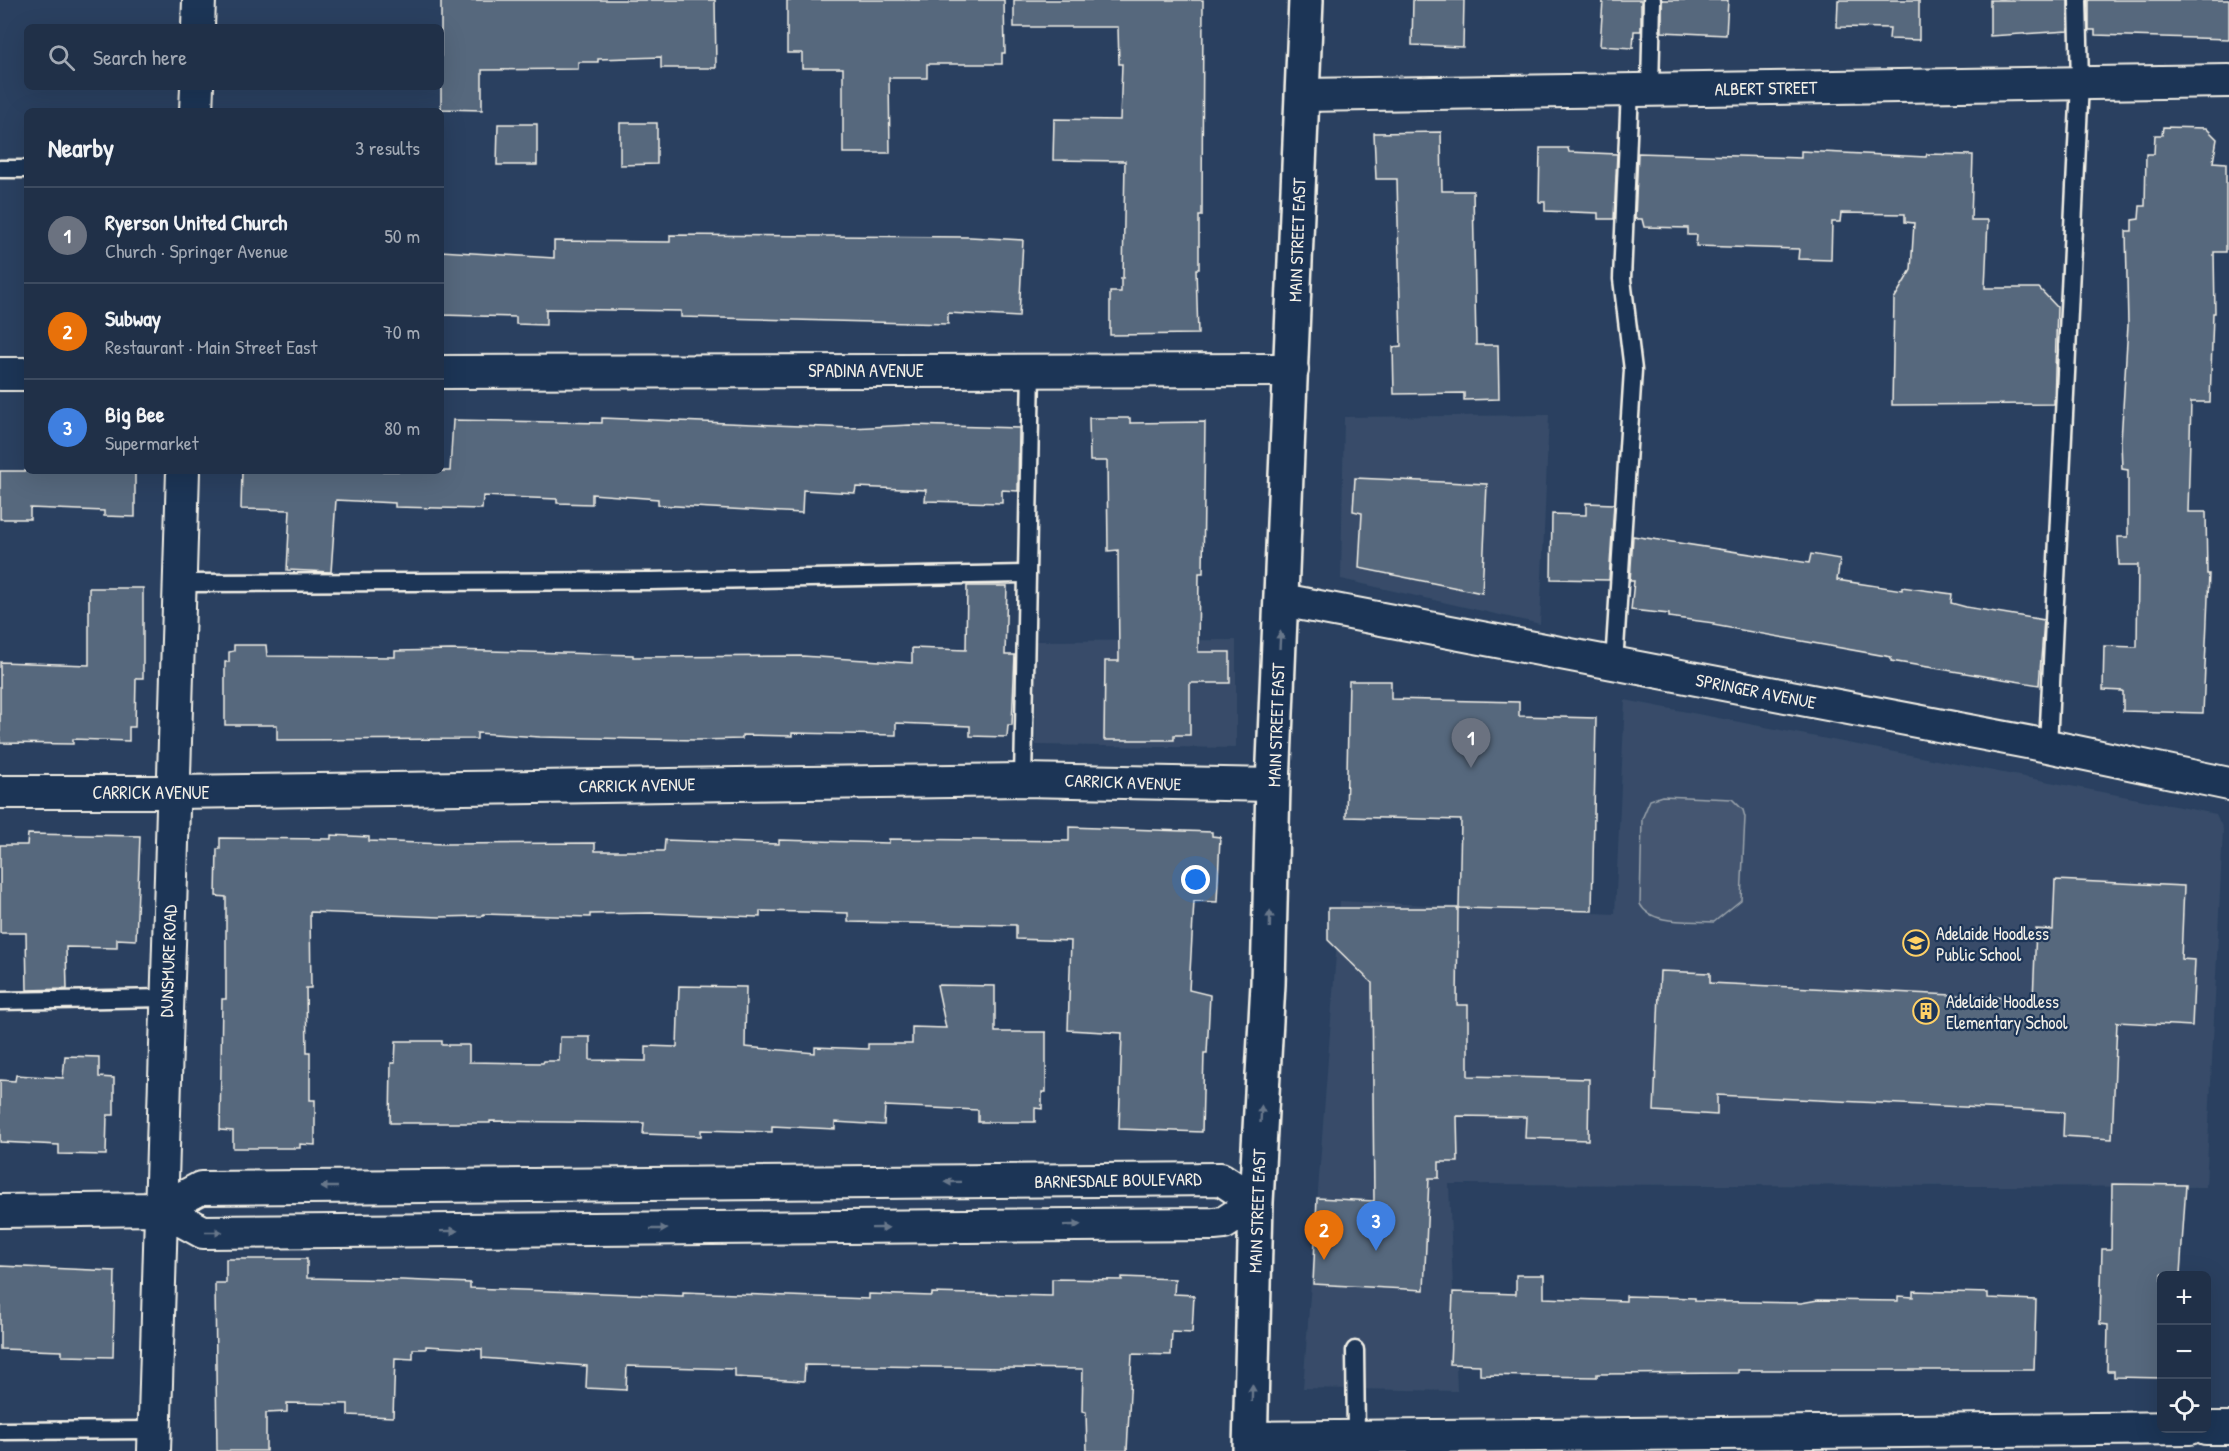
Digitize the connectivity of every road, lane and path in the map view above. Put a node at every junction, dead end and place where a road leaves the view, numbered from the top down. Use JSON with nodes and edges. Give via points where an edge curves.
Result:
{"nodes":[{"id":1,"x":199,"y":0,"type":"edge"},
{"id":2,"x":1306,"y":0,"type":"edge"},
{"id":3,"x":1652,"y":0,"type":"edge"},
{"id":4,"x":2078,"y":0,"type":"edge"},
{"id":5,"x":198,"y":24,"type":"edge"},
{"id":6,"x":2229,"y":81,"type":"edge"},
{"id":7,"x":2080,"y":83,"type":"junction"},
{"id":8,"x":197,"y":90,"type":"edge"},
{"id":9,"x":1640,"y":90,"type":"junction"},
{"id":10,"x":1303,"y":95,"type":"junction"},
{"id":11,"x":196,"y":108,"type":"edge"},
{"id":12,"x":0,"y":169,"type":"edge"},
{"id":13,"x":24,"y":169,"type":"edge"},
{"id":14,"x":1031,"y":369,"type":"junction"},
{"id":15,"x":1292,"y":370,"type":"junction"},
{"id":16,"x":444,"y":372,"type":"edge"},
{"id":17,"x":0,"y":374,"type":"edge"},
{"id":18,"x":24,"y":374,"type":"edge"},
{"id":19,"x":183,"y":474,"type":"edge"},
{"id":20,"x":1027,"y":574,"type":"junction"},
{"id":21,"x":179,"y":583,"type":"junction"},
{"id":22,"x":1282,"y":600,"type":"junction"},
{"id":23,"x":1614,"y":664,"type":"junction"},
{"id":24,"x":2048,"y":746,"type":"junction"},
{"id":25,"x":1023,"y":780,"type":"junction"},
{"id":26,"x":2229,"y":784,"type":"edge"},
{"id":27,"x":1273,"y":785,"type":"junction"},
{"id":28,"x":0,"y":792,"type":"edge"},
{"id":29,"x":175,"y":792,"type":"junction"},
{"id":30,"x":166,"y":998,"type":"junction"},
{"id":31,"x":0,"y":1001,"type":"edge"},
{"id":32,"x":1011,"y":1181,"type":"junction"},
{"id":33,"x":598,"y":1184,"type":"junction"},
{"id":34,"x":762,"y":1184,"type":"junction"},
{"id":35,"x":819,"y":1184,"type":"junction"},
{"id":36,"x":541,"y":1185,"type":"junction"},
{"id":37,"x":388,"y":1187,"type":"junction"},
{"id":38,"x":1257,"y":1202,"type":"junction"},
{"id":39,"x":161,"y":1209,"type":"junction"},
{"id":40,"x":0,"y":1211,"type":"edge"},
{"id":41,"x":1014,"y":1226,"type":"junction"},
{"id":42,"x":821,"y":1228,"type":"junction"},
{"id":43,"x":543,"y":1229,"type":"junction"},
{"id":44,"x":600,"y":1229,"type":"junction"},
{"id":45,"x":765,"y":1229,"type":"junction"},
{"id":46,"x":390,"y":1231,"type":"junction"},
{"id":47,"x":1355,"y":1350,"type":"dead end"},
{"id":48,"x":2157,"y":1428,"type":"edge"},
{"id":49,"x":2211,"y":1428,"type":"edge"},
{"id":50,"x":2229,"y":1428,"type":"edge"},
{"id":51,"x":0,"y":1431,"type":"edge"},
{"id":52,"x":1356,"y":1437,"type":"junction"},
{"id":53,"x":155,"y":1441,"type":"edge"},
{"id":54,"x":1250,"y":1444,"type":"edge"}],
"edges":[{"from":1,"to":5,"type":"street"},
{"from":2,"to":10,"type":"main road","name":"MAIN STREET EAST"},
{"from":3,"to":9,"type":"lane"},
{"from":4,"to":7,"type":"lane"},
{"from":6,"to":7,"type":"street","name":"ALBERT STREET"},
{"from":7,"to":9,"type":"street","name":"ALBERT STREET"},
{"from":7,"to":24,"type":"lane"},
{"from":8,"to":11,"type":"street"},
{"from":9,"to":10,"type":"street","name":"ALBERT STREET"},
{"from":9,"to":23,"type":"lane","via":[[1622,279],[1633,369]]},
{"from":10,"to":15,"type":"main road","name":"MAIN STREET EAST"},
{"from":12,"to":13,"type":"lane"},
{"from":14,"to":15,"type":"street","name":"SPADINA AVENUE"},
{"from":14,"to":16,"type":"street","name":"SPADINA AVENUE"},
{"from":14,"to":20,"type":"lane"},
{"from":15,"to":22,"type":"main road","name":"MAIN STREET EAST"},
{"from":17,"to":18,"type":"street"},
{"from":19,"to":21,"type":"street","name":"DUNSMURE ROAD"},
{"from":20,"to":21,"type":"lane"},
{"from":20,"to":25,"type":"lane"},
{"from":21,"to":29,"type":"street","name":"DUNSMURE ROAD"},
{"from":22,"to":23,"type":"street","name":"SPRINGER AVENUE"},
{"from":27,"to":22,"type":"main road","name":"MAIN STREET EAST","one_way":true},
{"from":23,"to":24,"type":"street","name":"SPRINGER AVENUE"},
{"from":24,"to":26,"type":"street","name":"SPRINGER AVENUE"},
{"from":25,"to":27,"type":"street","name":"CARRICK AVENUE"},
{"from":25,"to":29,"type":"street","name":"CARRICK AVENUE"},
{"from":38,"to":27,"type":"main road","name":"MAIN STREET EAST","one_way":true},
{"from":28,"to":29,"type":"street","name":"CARRICK AVENUE"},
{"from":29,"to":30,"type":"street","name":"DUNSMURE ROAD"},
{"from":30,"to":31,"type":"lane"},
{"from":30,"to":39,"type":"street","name":"DUNSMURE ROAD"},
{"from":32,"to":35,"type":"street","name":"BARNESDALE BOULEVARD","one_way":true},
{"from":32,"to":38,"type":"street","name":"BARNESDALE BOULEVARD","via":[[1221,1179]]},
{"from":32,"to":41,"type":"street","name":"BARNESDALE BOULEVARD"},
{"from":33,"to":34,"type":"street","name":"BARNESDALE BOULEVARD"},
{"from":33,"to":36,"type":"street","name":"BARNESDALE BOULEVARD"},
{"from":33,"to":44,"type":"street"},
{"from":34,"to":35,"type":"street","name":"BARNESDALE BOULEVARD"},
{"from":34,"to":45,"type":"street"},
{"from":35,"to":42,"type":"street"},
{"from":36,"to":37,"type":"street","name":"BARNESDALE BOULEVARD"},
{"from":36,"to":43,"type":"street"},
{"from":37,"to":39,"type":"street","name":"BARNESDALE BOULEVARD","one_way":true,"via":[[201,1188]]},
{"from":37,"to":46,"type":"street"},
{"from":41,"to":38,"type":"street","one_way":true,"via":[[1224,1223]]},
{"from":54,"to":38,"type":"main road","name":"MAIN STREET EAST","one_way":true},
{"from":39,"to":40,"type":"street"},
{"from":39,"to":46,"type":"street","one_way":true,"via":[[203,1232]]},
{"from":39,"to":53,"type":"street","name":"DUNSMURE ROAD"},
{"from":42,"to":41,"type":"street","one_way":true},
{"from":42,"to":45,"type":"street"},
{"from":43,"to":44,"type":"street"},
{"from":46,"to":43,"type":"street","one_way":true},
{"from":44,"to":45,"type":"street","one_way":true},
{"from":47,"to":52,"type":"lane"},
{"from":48,"to":52,"type":"street"},
{"from":49,"to":50,"type":"street"},
{"from":51,"to":53,"type":"lane"},
{"from":52,"to":54,"type":"street"}]}
